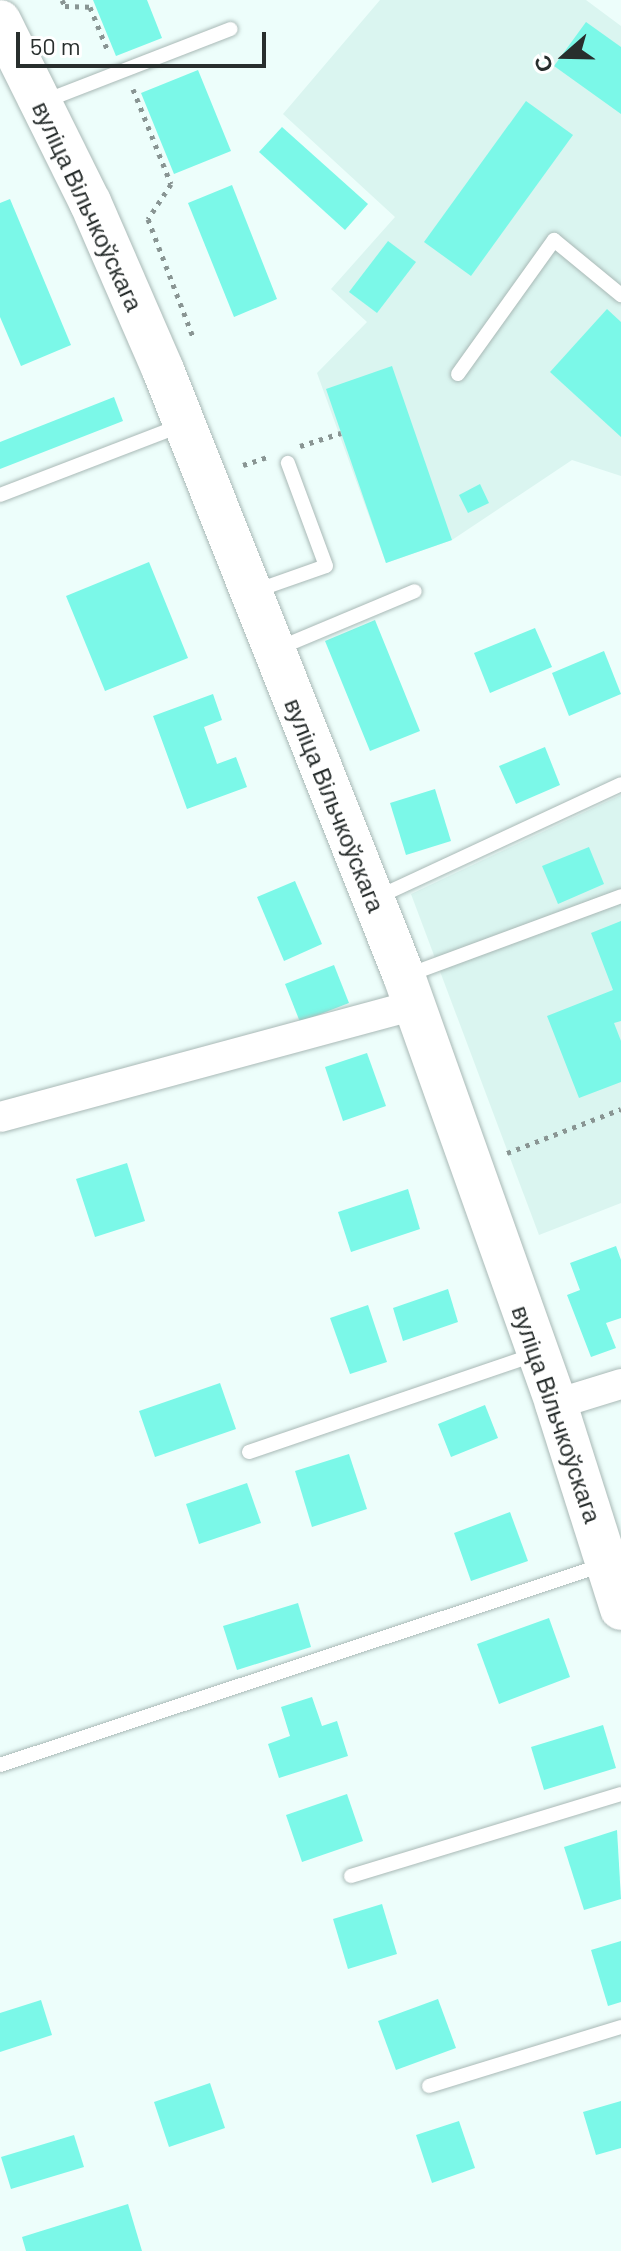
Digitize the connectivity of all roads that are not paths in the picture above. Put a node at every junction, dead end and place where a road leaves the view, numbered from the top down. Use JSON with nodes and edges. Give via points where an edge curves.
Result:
{"nodes":[{"id":1,"x":0,"y":21,"type":"edge"},
{"id":2,"x":231,"y":29,"type":"dead end"},
{"id":3,"x":41,"y":103,"type":"junction"},
{"id":4,"x":621,"y":295,"type":"edge"},
{"id":5,"x":458,"y":374,"type":"dead end"},
{"id":6,"x":184,"y":425,"type":"junction"},
{"id":7,"x":288,"y":463,"type":"dead end"},
{"id":8,"x":0,"y":495,"type":"edge"},
{"id":9,"x":415,"y":591,"type":"dead end"},
{"id":10,"x":251,"y":592,"type":"junction"},
{"id":11,"x":273,"y":650,"type":"junction"},
{"id":12,"x":621,"y":784,"type":"edge"},
{"id":13,"x":621,"y":896,"type":"edge"},
{"id":14,"x":373,"y":899,"type":"junction"},
{"id":15,"x":409,"y":991,"type":"junction"},
{"id":16,"x":0,"y":1117,"type":"edge"},
{"id":17,"x":538,"y":1354,"type":"junction"},
{"id":18,"x":621,"y":1384,"type":"edge"},
{"id":19,"x":556,"y":1404,"type":"junction"},
{"id":20,"x":249,"y":1452,"type":"dead end"},
{"id":21,"x":607,"y":1564,"type":"junction"},
{"id":22,"x":621,"y":1609,"type":"edge"},
{"id":23,"x":0,"y":1765,"type":"edge"},
{"id":24,"x":621,"y":1794,"type":"edge"},
{"id":25,"x":351,"y":1876,"type":"dead end"},
{"id":26,"x":621,"y":2027,"type":"edge"},
{"id":27,"x":429,"y":2086,"type":"dead end"}],
"edges":[{"from":1,"to":3,"type":"main road","name":"вуліца Вільчкоўскага"},
{"from":2,"to":3,"type":"lane"},
{"from":3,"to":6,"type":"main road","name":"вуліца Вільчкоўскага","via":[[90,202]]},
{"from":4,"to":5,"type":"lane","via":[[554,240]]},
{"from":6,"to":8,"type":"lane"},
{"from":6,"to":10,"type":"main road","name":"вуліца Вільчкоўскага"},
{"from":7,"to":10,"type":"lane","via":[[326,566]]},
{"from":9,"to":11,"type":"lane"},
{"from":10,"to":11,"type":"main road","name":"вуліца Вільчкоўскага"},
{"from":11,"to":14,"type":"main road","name":"вуліца Вільчкоўскага"},
{"from":12,"to":14,"type":"lane"},
{"from":13,"to":15,"type":"lane"},
{"from":14,"to":15,"type":"main road","name":"вуліца Вільчкоўскага"},
{"from":15,"to":16,"type":"street"},
{"from":15,"to":17,"type":"main road","name":"вуліца Вільчкоўскага"},
{"from":17,"to":19,"type":"main road","name":"вуліца Вільчкоўскага"},
{"from":17,"to":20,"type":"lane"},
{"from":18,"to":19,"type":"street"},
{"from":19,"to":21,"type":"main road","name":"вуліца Вільчкоўскага"},
{"from":21,"to":22,"type":"main road","name":"вуліца Вільчкоўскага"},
{"from":21,"to":23,"type":"lane"},
{"from":24,"to":25,"type":"lane"},
{"from":26,"to":27,"type":"lane"}]}
